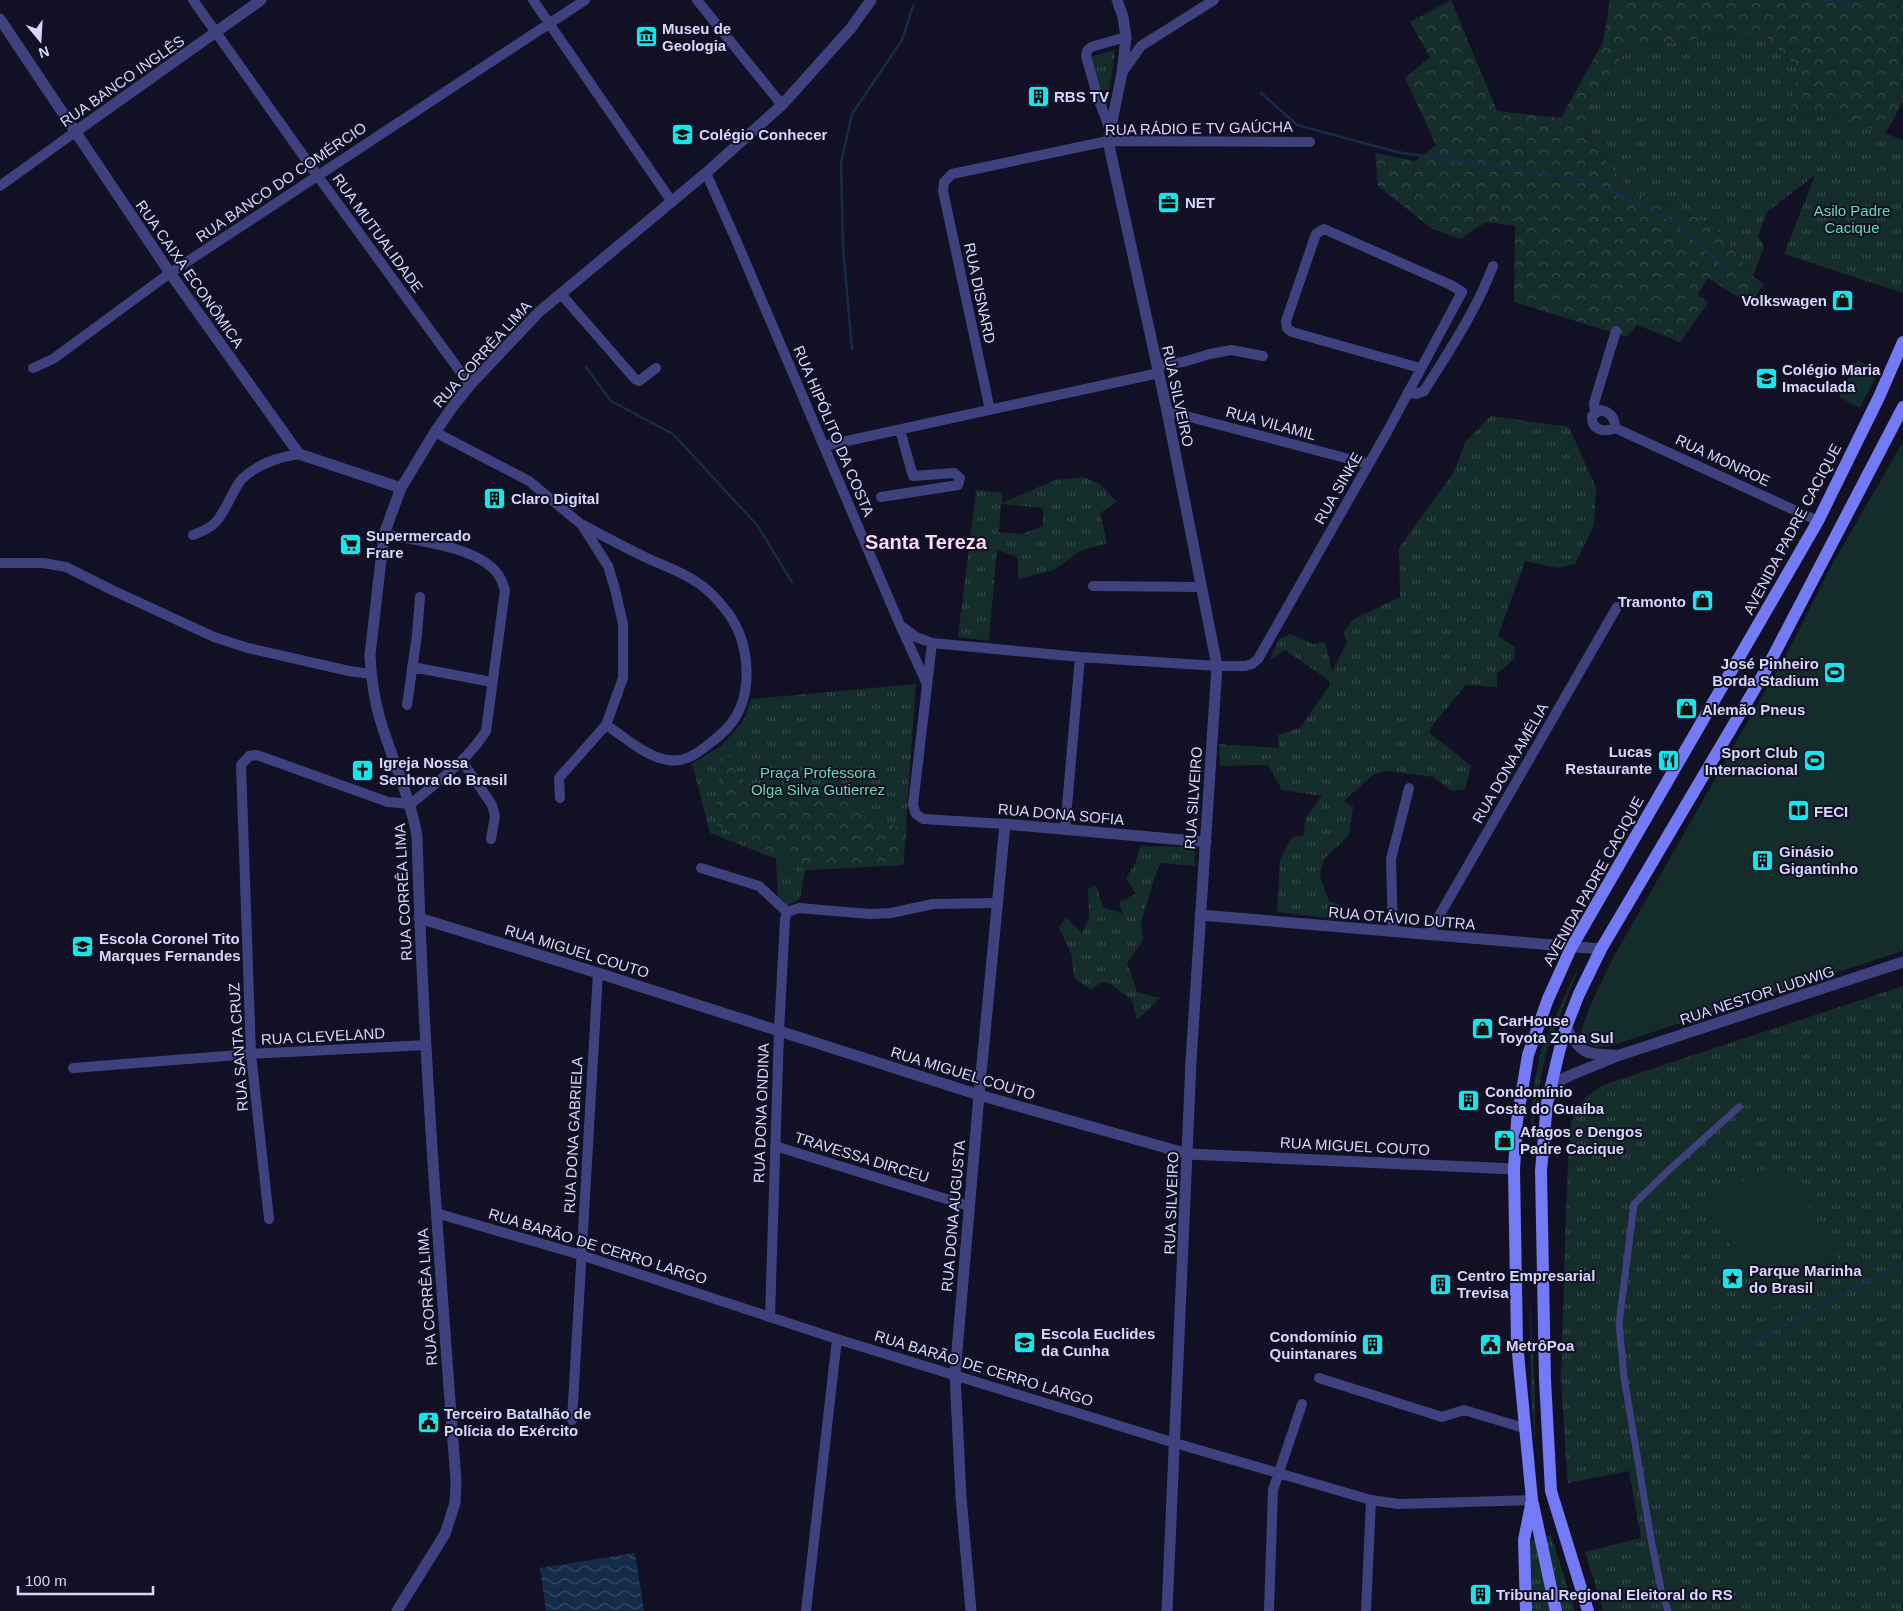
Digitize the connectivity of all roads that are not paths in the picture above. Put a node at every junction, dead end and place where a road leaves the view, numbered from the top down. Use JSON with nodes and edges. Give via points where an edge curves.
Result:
{"nodes":[{"id":1,"x":193,"y":0,"type":"edge"},
{"id":2,"x":261,"y":0,"type":"edge"},
{"id":3,"x":585,"y":0,"type":"edge"},
{"id":4,"x":698,"y":0,"type":"edge"},
{"id":5,"x":871,"y":0,"type":"edge"},
{"id":6,"x":1117,"y":0,"type":"edge"},
{"id":7,"x":1214,"y":0,"type":"edge"},
{"id":8,"x":536,"y":1,"type":"edge"},
{"id":9,"x":0,"y":19,"type":"edge"},
{"id":10,"x":549,"y":24,"type":"junction"},
{"id":11,"x":215,"y":33,"type":"junction"},
{"id":12,"x":1126,"y":37,"type":"junction"},
{"id":13,"x":1122,"y":74,"type":"junction"},
{"id":14,"x":782,"y":105,"type":"junction"},
{"id":15,"x":75,"y":132,"type":"junction"},
{"id":16,"x":1109,"y":136,"type":"junction"},
{"id":17,"x":1310,"y":142,"type":"dead end"},
{"id":18,"x":706,"y":174,"type":"junction"},
{"id":19,"x":317,"y":176,"type":"junction"},
{"id":20,"x":944,"y":182,"type":"joint"},
{"id":21,"x":0,"y":186,"type":"edge"},
{"id":22,"x":672,"y":202,"type":"junction"},
{"id":23,"x":1493,"y":266,"type":"dead end"},
{"id":24,"x":170,"y":273,"type":"junction"},
{"id":25,"x":561,"y":294,"type":"junction"},
{"id":26,"x":1616,"y":330,"type":"dead end"},
{"id":27,"x":1903,"y":342,"type":"edge"},
{"id":28,"x":1263,"y":356,"type":"dead end"},
{"id":29,"x":32,"y":368,"type":"dead end"},
{"id":30,"x":656,"y":368,"type":"dead end"},
{"id":31,"x":1420,"y":368,"type":"junction"},
{"id":32,"x":1158,"y":369,"type":"junction"},
{"id":33,"x":470,"y":385,"type":"junction"},
{"id":34,"x":1408,"y":392,"type":"junction"},
{"id":35,"x":1903,"y":407,"type":"edge"},
{"id":36,"x":990,"y":410,"type":"junction"},
{"id":37,"x":1167,"y":411,"type":"junction"},
{"id":38,"x":1595,"y":412,"type":"junction"},
{"id":39,"x":1615,"y":428,"type":"junction"},
{"id":40,"x":900,"y":430,"type":"junction"},
{"id":41,"x":434,"y":432,"type":"junction"},
{"id":42,"x":824,"y":446,"type":"junction"},
{"id":43,"x":299,"y":454,"type":"junction"},
{"id":44,"x":1368,"y":464,"type":"junction"},
{"id":45,"x":401,"y":488,"type":"junction"},
{"id":46,"x":881,"y":497,"type":"dead end"},
{"id":47,"x":1818,"y":521,"type":"junction"},
{"id":48,"x":582,"y":525,"type":"junction"},
{"id":49,"x":384,"y":534,"type":"junction"},
{"id":50,"x":192,"y":535,"type":"dead end"},
{"id":51,"x":0,"y":563,"type":"edge"},
{"id":52,"x":1093,"y":586,"type":"dead end"},
{"id":53,"x":1201,"y":587,"type":"junction"},
{"id":54,"x":420,"y":597,"type":"dead end"},
{"id":55,"x":1618,"y":607,"type":"dead end"},
{"id":56,"x":900,"y":625,"type":"junction"},
{"id":57,"x":932,"y":643,"type":"junction"},
{"id":58,"x":1080,"y":657,"type":"junction"},
{"id":59,"x":1217,"y":666,"type":"junction"},
{"id":60,"x":412,"y":667,"type":"junction"},
{"id":61,"x":371,"y":674,"type":"junction"},
{"id":62,"x":492,"y":682,"type":"junction"},
{"id":63,"x":927,"y":683,"type":"junction"},
{"id":64,"x":407,"y":705,"type":"dead end"},
{"id":65,"x":606,"y":725,"type":"junction"},
{"id":66,"x":462,"y":761,"type":"junction"},
{"id":67,"x":1409,"y":788,"type":"dead end"},
{"id":68,"x":560,"y":798,"type":"dead end"},
{"id":69,"x":411,"y":804,"type":"junction"},
{"id":70,"x":1006,"y":824,"type":"junction"},
{"id":71,"x":1065,"y":828,"type":"junction"},
{"id":72,"x":491,"y":840,"type":"dead end"},
{"id":73,"x":1206,"y":842,"type":"junction"},
{"id":74,"x":701,"y":868,"type":"dead end"},
{"id":75,"x":996,"y":903,"type":"junction"},
{"id":76,"x":787,"y":912,"type":"junction"},
{"id":77,"x":1200,"y":915,"type":"junction"},
{"id":78,"x":419,"y":918,"type":"junction"},
{"id":79,"x":1392,"y":932,"type":"junction"},
{"id":80,"x":1428,"y":935,"type":"junction"},
{"id":81,"x":1571,"y":948,"type":"junction"},
{"id":82,"x":1601,"y":949,"type":"junction"},
{"id":83,"x":1903,"y":962,"type":"edge"},
{"id":84,"x":598,"y":973,"type":"junction"},
{"id":85,"x":1566,"y":1026,"type":"junction"},
{"id":86,"x":779,"y":1030,"type":"junction"},
{"id":87,"x":426,"y":1046,"type":"junction"},
{"id":88,"x":251,"y":1054,"type":"junction"},
{"id":89,"x":1620,"y":1055,"type":"junction"},
{"id":90,"x":73,"y":1068,"type":"dead end"},
{"id":91,"x":979,"y":1094,"type":"junction"},
{"id":92,"x":1547,"y":1103,"type":"junction"},
{"id":93,"x":1739,"y":1107,"type":"dead end"},
{"id":94,"x":775,"y":1146,"type":"junction"},
{"id":95,"x":1188,"y":1154,"type":"junction"},
{"id":96,"x":1514,"y":1169,"type":"junction"},
{"id":97,"x":969,"y":1206,"type":"junction"},
{"id":98,"x":436,"y":1213,"type":"junction"},
{"id":99,"x":269,"y":1219,"type":"dead end"},
{"id":100,"x":581,"y":1255,"type":"junction"},
{"id":101,"x":770,"y":1316,"type":"junction"},
{"id":102,"x":838,"y":1338,"type":"junction"},
{"id":103,"x":955,"y":1374,"type":"junction"},
{"id":104,"x":1319,"y":1378,"type":"dead end"},
{"id":105,"x":1302,"y":1404,"type":"dead end"},
{"id":106,"x":572,"y":1420,"type":"dead end"},
{"id":107,"x":1524,"y":1428,"type":"junction"},
{"id":108,"x":1175,"y":1443,"type":"junction"},
{"id":109,"x":1279,"y":1472,"type":"junction"},
{"id":110,"x":1371,"y":1500,"type":"junction"},
{"id":111,"x":1532,"y":1500,"type":"junction"},
{"id":112,"x":397,"y":1611,"type":"edge"},
{"id":113,"x":806,"y":1611,"type":"edge"},
{"id":114,"x":971,"y":1611,"type":"edge"},
{"id":115,"x":1167,"y":1611,"type":"edge"},
{"id":116,"x":1270,"y":1611,"type":"edge"},
{"id":117,"x":1366,"y":1611,"type":"edge"},
{"id":118,"x":1526,"y":1611,"type":"edge"},
{"id":119,"x":1556,"y":1611,"type":"edge"},
{"id":120,"x":1588,"y":1611,"type":"edge"},
{"id":121,"x":1668,"y":1611,"type":"edge"}],
"edges":[{"from":1,"to":11,"type":"street","name":"RUA MUTUALIDADE"},
{"from":2,"to":11,"type":"street","name":"RUA BANCO INGLÊS"},
{"from":3,"to":10,"type":"street","name":"RUA BANCO DO COMÉRCIO"},
{"from":4,"to":14,"type":"street"},
{"from":5,"to":14,"type":"street","name":"RUA CORRÊA LIMA","via":[[851,28]]},
{"from":6,"to":12,"type":"street","name":"RUA SILVEIRO"},
{"from":7,"to":13,"type":"street","via":[[1141,46]]},
{"from":8,"to":10,"type":"street"},
{"from":9,"to":15,"type":"street","name":"RUA CAIXA ECONÔMICA"},
{"from":10,"to":19,"type":"street","name":"RUA BANCO DO COMÉRCIO"},
{"from":10,"to":22,"type":"street"},
{"from":11,"to":15,"type":"street","name":"RUA BANCO INGLÊS"},
{"from":11,"to":19,"type":"street","name":"RUA MUTUALIDADE"},
{"from":12,"to":13,"type":"street","name":"RUA SILVEIRO"},
{"from":12,"to":16,"type":"street","via":[[1091,47],[1086,56]]},
{"from":13,"to":16,"type":"street","name":"RUA SILVEIRO"},
{"from":14,"to":18,"type":"street","name":"RUA CORRÊA LIMA"},
{"from":15,"to":21,"type":"street","name":"RUA BANCO INGLÊS"},
{"from":15,"to":24,"type":"street","name":"RUA CAIXA ECONÔMICA"},
{"from":16,"to":17,"type":"street","name":"RUA RÁDIO E TV GAÚCHA"},
{"from":16,"to":20,"type":"street","name":"RUA RÁDIO E TV GAÚCHA","via":[[996,166],[952,174]]},
{"from":16,"to":32,"type":"street","name":"RUA SILVEIRO"},
{"from":18,"to":22,"type":"street","name":"RUA CORRÊA LIMA"},
{"from":18,"to":42,"type":"street","name":"RUA HIPÓLITO DA COSTA"},
{"from":19,"to":24,"type":"street","name":"RUA BANCO DO COMÉRCIO"},
{"from":19,"to":33,"type":"street","name":"RUA MUTUALIDADE"},
{"from":20,"to":36,"type":"street","name":"RUA DISNARD","via":[[942,191]]},
{"from":22,"to":25,"type":"street","name":"RUA CORRÊA LIMA"},
{"from":23,"to":34,"type":"street","via":[[1472,312],[1424,391]]},
{"from":24,"to":29,"type":"street","name":"RUA BANCO DO COMÉRCIO","via":[[53,358]]},
{"from":24,"to":43,"type":"street","name":"RUA CAIXA ECONÔMICA"},
{"from":25,"to":30,"type":"street","via":[[635,379],[639,381]]},
{"from":25,"to":33,"type":"street","name":"RUA CORRÊA LIMA","via":[[539,312]]},
{"from":26,"to":38,"type":"street","via":[[1594,403]]},
{"from":27,"to":47,"type":"main road","name":"AVENIDA PADRE CACIQUE"},
{"from":28,"to":32,"type":"street","via":[[1231,350]]},
{"from":31,"to":31,"type":"street","name":"RUA SINKE","via":[[1462,292],[1451,284],[1324,229],[1319,230],[1286,321],[1287,328]]},
{"from":31,"to":34,"type":"street","name":"RUA SINKE"},
{"from":32,"to":36,"type":"street"},
{"from":32,"to":37,"type":"street","name":"RUA SILVEIRO"},
{"from":33,"to":41,"type":"street","name":"RUA CORRÊA LIMA"},
{"from":34,"to":44,"type":"street","name":"RUA SINKE"},
{"from":35,"to":82,"type":"main road","via":[[1767,668]]},
{"from":36,"to":40,"type":"street"},
{"from":37,"to":44,"type":"street","name":"RUA VILAMIL"},
{"from":37,"to":53,"type":"street","name":"RUA SILVEIRO"},
{"from":38,"to":39,"type":"street","name":"RUA MONROE","via":[[1600,410],[1612,415]]},
{"from":38,"to":39,"type":"street","name":"RUA MONROE","via":[[1592,416],[1594,427]]},
{"from":39,"to":47,"type":"street","name":"RUA MONROE"},
{"from":40,"to":42,"type":"street"},
{"from":40,"to":46,"type":"street","via":[[913,476],[954,473],[960,478],[958,486]]},
{"from":41,"to":45,"type":"street","name":"RUA CORRÊA LIMA"},
{"from":41,"to":48,"type":"street","via":[[529,481]]},
{"from":42,"to":56,"type":"street","name":"RUA HIPÓLITO DA COSTA"},
{"from":43,"to":45,"type":"street"},
{"from":43,"to":50,"type":"street","via":[[259,466],[243,478],[210,529]]},
{"from":44,"to":59,"type":"street","name":"RUA SINKE","via":[[1258,658],[1245,666]]},
{"from":45,"to":49,"type":"street","name":"RUA CORRÊA LIMA"},
{"from":47,"to":81,"type":"main road","name":"AVENIDA PADRE CACIQUE"},
{"from":48,"to":65,"type":"street","via":[[608,566],[624,624],[623,678]]},
{"from":48,"to":65,"type":"street","via":[[697,581],[728,613],[745,653],[747,671],[739,710],[730,726],[688,758],[669,761],[650,754]]},
{"from":49,"to":61,"type":"street","name":"RUA CORRÊA LIMA","via":[[370,655]]},
{"from":49,"to":62,"type":"street","via":[[468,552],[485,561],[497,573],[505,590]]},
{"from":51,"to":61,"type":"street","via":[[43,563],[66,567],[214,637],[248,648]]},
{"from":52,"to":53,"type":"street"},
{"from":53,"to":59,"type":"street","name":"RUA SILVEIRO"},
{"from":54,"to":60,"type":"street"},
{"from":55,"to":80,"type":"street","name":"RUA DONA AMÉLIA"},
{"from":56,"to":57,"type":"street","via":[[916,637]]},
{"from":56,"to":63,"type":"street","name":"RUA HIPÓLITO DA COSTA"},
{"from":57,"to":58,"type":"street"},
{"from":57,"to":63,"type":"street"},
{"from":58,"to":59,"type":"street"},
{"from":58,"to":71,"type":"street"},
{"from":59,"to":73,"type":"street","name":"RUA SILVEIRO"},
{"from":60,"to":62,"type":"street"},
{"from":60,"to":64,"type":"street"},
{"from":61,"to":69,"type":"street","name":"RUA CORRÊA LIMA","via":[[380,719]]},
{"from":62,"to":66,"type":"street","via":[[486,731]]},
{"from":63,"to":70,"type":"street","name":"RUA DONA SOFIA","via":[[913,806],[916,814],[923,819]]},
{"from":65,"to":68,"type":"street","via":[[560,778]]},
{"from":66,"to":69,"type":"street"},
{"from":66,"to":72,"type":"street","via":[[492,806],[495,816]]},
{"from":67,"to":79,"type":"street","via":[[1391,859]]},
{"from":69,"to":78,"type":"street","name":"RUA CORRÊA LIMA","via":[[417,836]]},
{"from":69,"to":88,"type":"street","name":"RUA SANTA CRUZ","via":[[388,802],[257,755],[249,756],[241,765]]},
{"from":70,"to":71,"type":"street","name":"RUA DONA SOFIA"},
{"from":70,"to":75,"type":"street","name":"RUA DONA AUGUSTA"},
{"from":71,"to":73,"type":"street","name":"RUA DONA SOFIA"},
{"from":73,"to":77,"type":"street","name":"RUA SILVEIRO"},
{"from":74,"to":76,"type":"street","via":[[759,886]]},
{"from":75,"to":76,"type":"street","via":[[933,904],[870,914],[799,908]]},
{"from":75,"to":91,"type":"street","name":"RUA DONA AUGUSTA"},
{"from":76,"to":86,"type":"street","name":"RUA DONA ONDINA"},
{"from":77,"to":79,"type":"street","name":"RUA OTÁVIO DUTRA"},
{"from":77,"to":95,"type":"street","name":"RUA SILVEIRO"},
{"from":78,"to":84,"type":"street","name":"RUA MIGUEL COUTO"},
{"from":78,"to":87,"type":"street","name":"RUA CORRÊA LIMA"},
{"from":79,"to":80,"type":"street","name":"RUA OTÁVIO DUTRA"},
{"from":80,"to":81,"type":"street","name":"RUA OTÁVIO DUTRA"},
{"from":81,"to":82,"type":"street","name":"RUA OTÁVIO DUTRA"},
{"from":81,"to":96,"type":"main road","name":"AVENIDA PADRE CACIQUE","via":[[1528,1055],[1517,1121]]},
{"from":82,"to":85,"type":"main road"},
{"from":83,"to":89,"type":"street","name":"RUA NESTOR LUDWIG"},
{"from":84,"to":86,"type":"street","name":"RUA MIGUEL COUTO"},
{"from":84,"to":100,"type":"street","name":"RUA DONA GABRIELA"},
{"from":85,"to":89,"type":"street","name":"RUA NESTOR LUDWIG","via":[[1580,1048],[1594,1055]]},
{"from":85,"to":92,"type":"main road"},
{"from":86,"to":91,"type":"street","name":"RUA MIGUEL COUTO"},
{"from":86,"to":94,"type":"street","name":"RUA DONA ONDINA"},
{"from":87,"to":88,"type":"street","name":"RUA CLEVELAND"},
{"from":87,"to":98,"type":"street","name":"RUA CORRÊA LIMA"},
{"from":88,"to":90,"type":"street","name":"RUA CLEVELAND"},
{"from":88,"to":99,"type":"street","name":"RUA SANTA CRUZ"},
{"from":89,"to":92,"type":"street","name":"RUA NESTOR LUDWIG","via":[[1561,1080]]},
{"from":91,"to":95,"type":"street","name":"RUA MIGUEL COUTO"},
{"from":91,"to":97,"type":"street","name":"RUA DONA AUGUSTA"},
{"from":92,"to":120,"type":"main road","via":[[1541,1171],[1545,1380],[1551,1491]]},
{"from":93,"to":121,"type":"street","via":[[1634,1204],[1619,1324],[1624,1377],[1644,1495]]},
{"from":94,"to":97,"type":"street","name":"TRAVESSA DIRCEU"},
{"from":94,"to":101,"type":"street","name":"RUA DONA ONDINA"},
{"from":95,"to":96,"type":"street","name":"RUA MIGUEL COUTO"},
{"from":95,"to":108,"type":"street","name":"RUA SILVEIRO"},
{"from":96,"to":107,"type":"main road","name":"AVENIDA PADRE CACIQUE","via":[[1517,1343]]},
{"from":97,"to":103,"type":"street","name":"RUA DONA AUGUSTA"},
{"from":98,"to":100,"type":"street","name":"RUA BARÃO DE CERRO LARGO"},
{"from":98,"to":112,"type":"street","name":"RUA CORRÊA LIMA","via":[[455,1503],[445,1534]]},
{"from":100,"to":101,"type":"street","name":"RUA BARÃO DE CERRO LARGO"},
{"from":100,"to":106,"type":"street","name":"RUA DONA GABRIELA"},
{"from":101,"to":102,"type":"street","name":"RUA BARÃO DE CERRO LARGO"},
{"from":102,"to":103,"type":"street","name":"RUA BARÃO DE CERRO LARGO"},
{"from":102,"to":113,"type":"street"},
{"from":103,"to":108,"type":"street","name":"RUA BARÃO DE CERRO LARGO"},
{"from":103,"to":114,"type":"street","name":"RUA DONA AUGUSTA"},
{"from":104,"to":107,"type":"street","via":[[1442,1417],[1464,1410]]},
{"from":105,"to":109,"type":"street"},
{"from":107,"to":111,"type":"main road","name":"AVENIDA PADRE CACIQUE"},
{"from":108,"to":109,"type":"street","name":"RUA BARÃO DE CERRO LARGO"},
{"from":108,"to":115,"type":"street","name":"RUA SILVEIRO"},
{"from":109,"to":110,"type":"street","name":"RUA BARÃO DE CERRO LARGO"},
{"from":109,"to":116,"type":"street","via":[[1273,1490]]},
{"from":110,"to":111,"type":"street","name":"RUA BARÃO DE CERRO LARGO","via":[[1399,1504]]},
{"from":110,"to":117,"type":"street"},
{"from":111,"to":118,"type":"main road","name":"AVENIDA PADRE CACIQUE","via":[[1524,1540]]},
{"from":111,"to":119,"type":"main road"}]}
